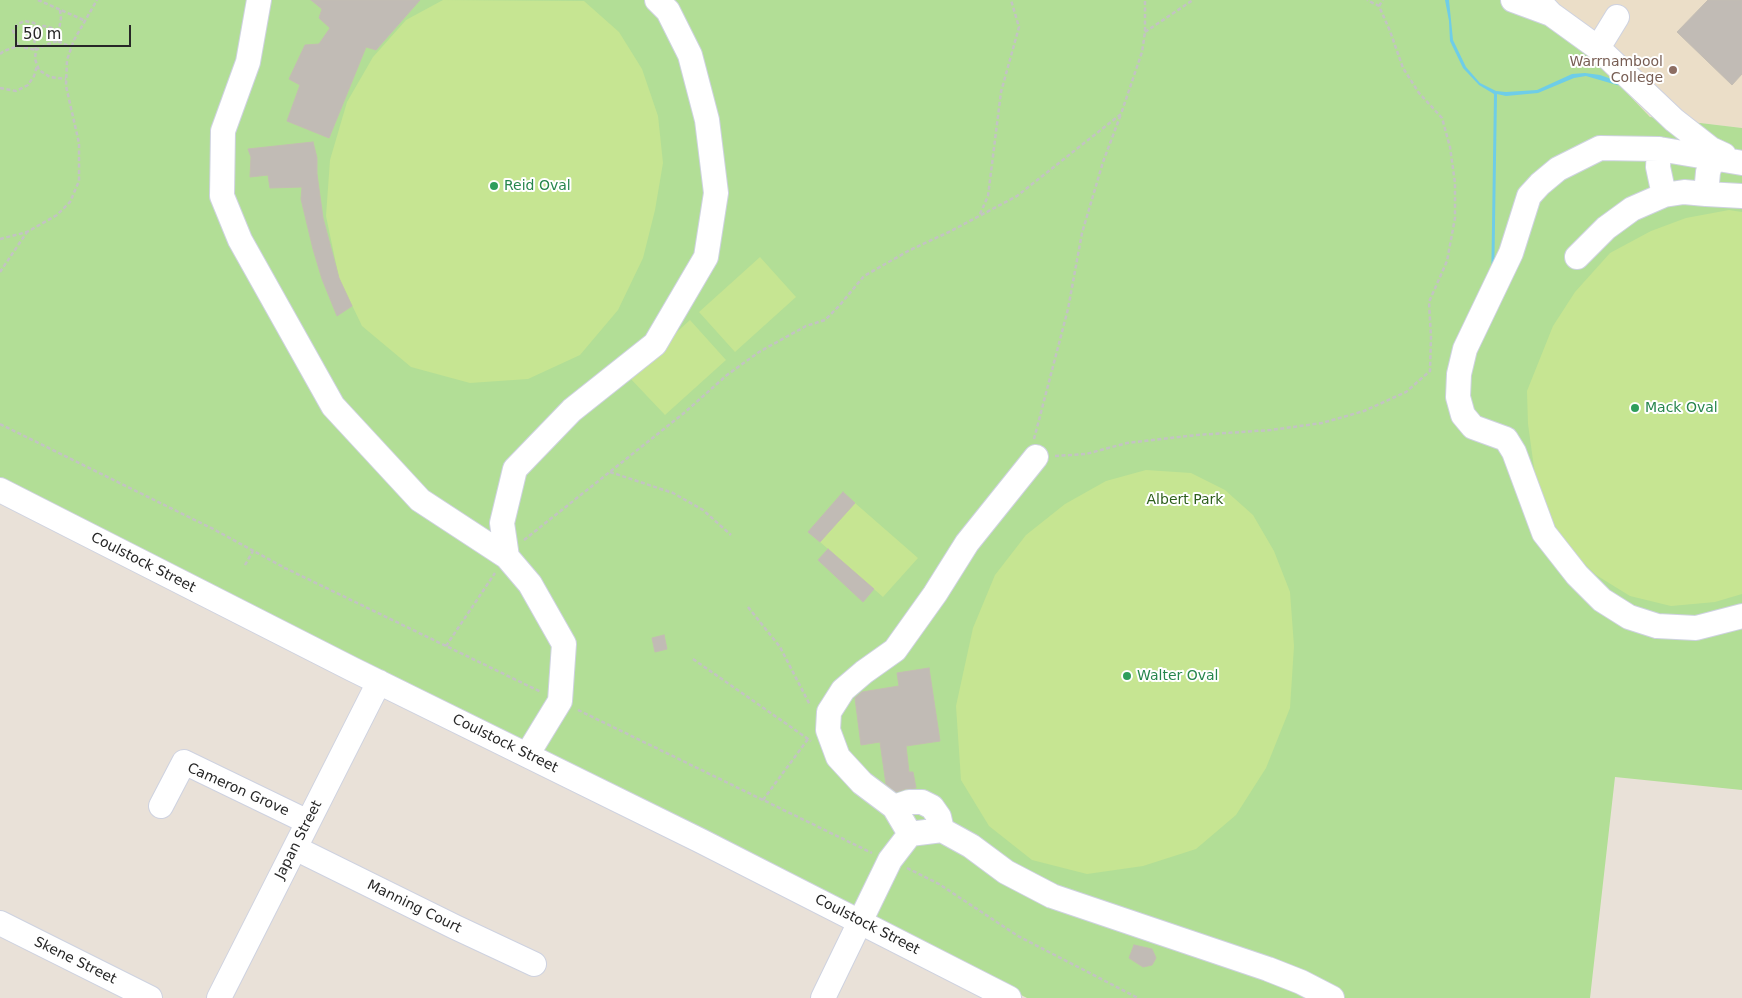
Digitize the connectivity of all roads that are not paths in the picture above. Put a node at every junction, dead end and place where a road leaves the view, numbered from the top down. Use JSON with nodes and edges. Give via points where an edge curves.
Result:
{"nodes":[{"id":1,"x":259,"y":0,"type":"edge"},
{"id":2,"x":657,"y":0,"type":"edge"},
{"id":3,"x":1513,"y":0,"type":"edge"},
{"id":4,"x":1544,"y":7,"type":"edge"},
{"id":5,"x":1618,"y":17,"type":"dead end"},
{"id":6,"x":1598,"y":48,"type":"junction"},
{"id":7,"x":1658,"y":149,"type":"junction"},
{"id":8,"x":1713,"y":158,"type":"junction"},
{"id":9,"x":1742,"y":163,"type":"edge"},
{"id":10,"x":1706,"y":194,"type":"junction"},
{"id":11,"x":1664,"y":195,"type":"junction"},
{"id":12,"x":1742,"y":196,"type":"edge"},
{"id":13,"x":1577,"y":257,"type":"dead end"},
{"id":14,"x":1036,"y":457,"type":"road end"},
{"id":15,"x":0,"y":490,"type":"edge"},
{"id":16,"x":507,"y":557,"type":"junction"},
{"id":17,"x":1742,"y":616,"type":"edge"},
{"id":18,"x":379,"y":682,"type":"junction"},
{"id":19,"x":527,"y":755,"type":"junction"},
{"id":20,"x":161,"y":806,"type":"dead end"},
{"id":21,"x":894,"y":807,"type":"junction"},
{"id":22,"x":308,"y":822,"type":"junction"},
{"id":23,"x":942,"y":830,"type":"junction"},
{"id":24,"x":910,"y":834,"type":"junction"},
{"id":25,"x":295,"y":848,"type":"junction"},
{"id":26,"x":860,"y":922,"type":"junction"},
{"id":27,"x":0,"y":923,"type":"edge"},
{"id":28,"x":534,"y":964,"type":"dead end"},
{"id":29,"x":150,"y":998,"type":"edge"},
{"id":30,"x":218,"y":998,"type":"edge"},
{"id":31,"x":823,"y":998,"type":"edge"},
{"id":32,"x":1009,"y":998,"type":"edge"},
{"id":33,"x":1332,"y":998,"type":"edge"}],
"edges":[{"from":1,"to":16,"type":"street","via":[[248,62],[223,131],[222,196],[240,240],[333,406],[420,500]]},
{"from":2,"to":16,"type":"street","via":[[668,12],[690,55],[707,120],[716,193],[706,257],[655,344],[572,410],[515,470],[502,523]]},
{"from":3,"to":4,"type":"street"},
{"from":4,"to":6,"type":"street"},
{"from":5,"to":6,"type":"street"},
{"from":6,"to":9,"type":"street","via":[[1674,120],[1711,149]]},
{"from":7,"to":8,"type":"street"},
{"from":7,"to":11,"type":"street"},
{"from":7,"to":17,"type":"street","via":[[1600,148],[1558,169],[1529,196],[1511,254],[1465,349],[1458,397],[1462,415],[1473,427],[1506,439],[1514,452],[1544,533],[1577,575],[1602,600],[1629,617],[1657,626],[1696,628]]},
{"from":8,"to":9,"type":"street"},
{"from":8,"to":10,"type":"street"},
{"from":10,"to":11,"type":"street","via":[[1684,192]]},
{"from":10,"to":12,"type":"street"},
{"from":11,"to":13,"type":"street","via":[[1632,209],[1606,228]]},
{"from":14,"to":21,"type":"street","via":[[968,543],[895,650],[821,710],[838,757],[862,783]]},
{"from":15,"to":18,"type":"street","name":"Coulstock Street"},
{"from":16,"to":19,"type":"street","via":[[530,584],[564,644],[560,701]]},
{"from":18,"to":19,"type":"street","name":"Coulstock Street"},
{"from":18,"to":22,"type":"street","name":"Japan Street"},
{"from":19,"to":26,"type":"street","name":"Coulstock Street"},
{"from":20,"to":22,"type":"street","name":"Cameron Grove","via":[[184,762]]},
{"from":21,"to":23,"type":"street","via":[[909,802],[932,806]]},
{"from":21,"to":24,"type":"street"},
{"from":22,"to":25,"type":"street","name":"Japan Street"},
{"from":23,"to":24,"type":"street"},
{"from":23,"to":33,"type":"street","via":[[971,846],[1006,872],[1052,896],[1268,968]]},
{"from":24,"to":26,"type":"street","via":[[890,860]]},
{"from":25,"to":28,"type":"street","name":"Manning Court"},
{"from":25,"to":30,"type":"street","name":"Japan Street"},
{"from":26,"to":31,"type":"street"},
{"from":26,"to":32,"type":"street","name":"Coulstock Street"},
{"from":27,"to":29,"type":"street","name":"Skene Street"}]}
